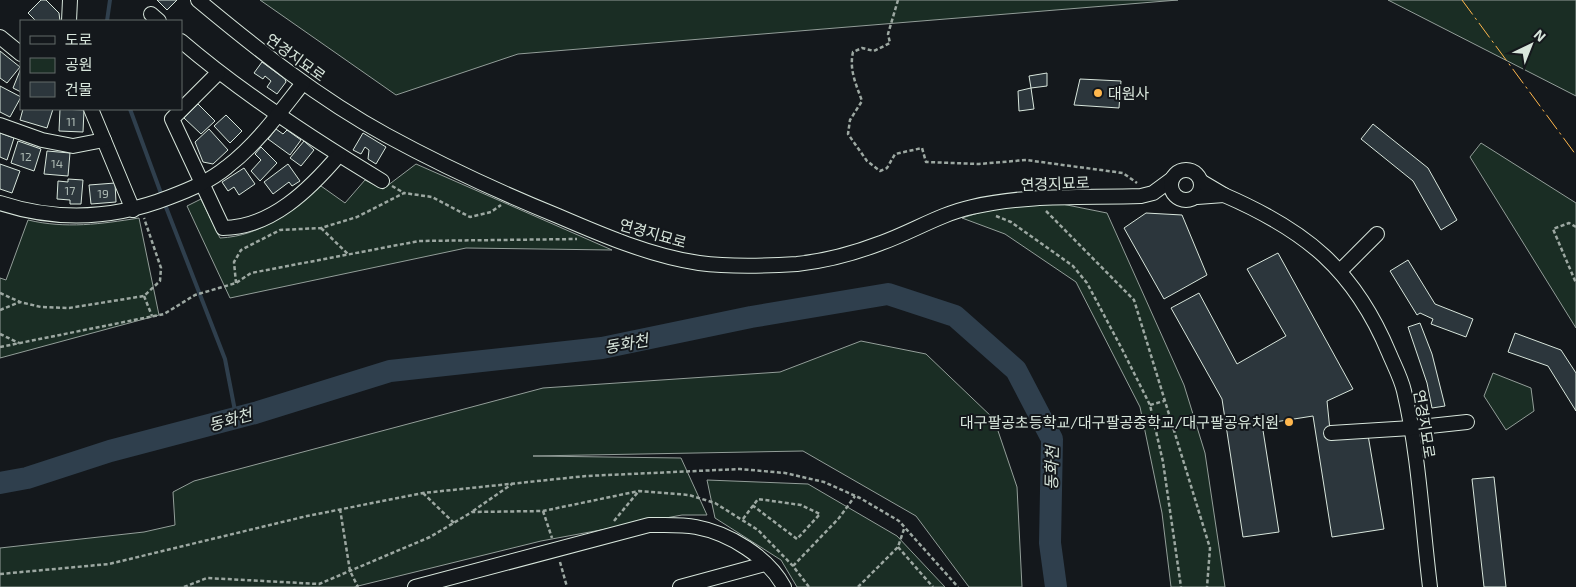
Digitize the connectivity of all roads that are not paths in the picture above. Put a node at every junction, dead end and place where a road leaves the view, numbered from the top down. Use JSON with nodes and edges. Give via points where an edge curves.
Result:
{"nodes":[{"id":1,"x":70,"y":0,"type":"edge"},
{"id":2,"x":198,"y":0,"type":"edge"},
{"id":3,"x":69,"y":20,"type":"edge"},
{"id":4,"x":0,"y":37,"type":"edge"},
{"id":5,"x":182,"y":42,"type":"edge"},
{"id":6,"x":20,"y":53,"type":"edge"},
{"id":7,"x":218,"y":73,"type":"junction"},
{"id":8,"x":303,"y":83,"type":"junction"},
{"id":9,"x":182,"y":109,"type":"edge"},
{"id":10,"x":91,"y":110,"type":"edge"},
{"id":11,"x":181,"y":110,"type":"edge"},
{"id":12,"x":278,"y":114,"type":"junction"},
{"id":13,"x":0,"y":126,"type":"edge"},
{"id":14,"x":104,"y":140,"type":"junction"},
{"id":15,"x":339,"y":155,"type":"junction"},
{"id":16,"x":1172,"y":179,"type":"junction"},
{"id":17,"x":382,"y":180,"type":"dead end"},
{"id":18,"x":1202,"y":182,"type":"junction"},
{"id":19,"x":198,"y":187,"type":"junction"},
{"id":20,"x":1147,"y":189,"type":"junction"},
{"id":21,"x":1174,"y":194,"type":"junction"},
{"id":22,"x":1224,"y":195,"type":"junction"},
{"id":23,"x":1197,"y":197,"type":"junction"},
{"id":24,"x":0,"y":203,"type":"edge"},
{"id":25,"x":140,"y":208,"type":"junction"},
{"id":26,"x":1377,"y":234,"type":"dead end"},
{"id":27,"x":1340,"y":272,"type":"junction"},
{"id":28,"x":1467,"y":422,"type":"dead end"},
{"id":29,"x":1411,"y":428,"type":"junction"},
{"id":30,"x":1331,"y":433,"type":"dead end"},
{"id":31,"x":766,"y":564,"type":"junction"},
{"id":32,"x":415,"y":587,"type":"edge"},
{"id":33,"x":680,"y":587,"type":"edge"},
{"id":34,"x":784,"y":587,"type":"edge"},
{"id":35,"x":1430,"y":587,"type":"edge"}],
"edges":[{"from":1,"to":3,"type":"street"},
{"from":2,"to":8,"type":"street","name":"연경지묘로"},
{"from":4,"to":6,"type":"street"},
{"from":5,"to":7,"type":"street"},
{"from":7,"to":9,"type":"street"},
{"from":7,"to":12,"type":"street"},
{"from":8,"to":12,"type":"street"},
{"from":8,"to":20,"type":"street","name":"연경지묘로","via":[[385,135],[511,197],[602,235],[698,262],[798,264],[881,243],[972,207],[1033,198],[1141,196]]},
{"from":10,"to":14,"type":"street"},
{"from":11,"to":19,"type":"street","via":[[172,119]]},
{"from":12,"to":15,"type":"street"},
{"from":12,"to":19,"type":"street","via":[[227,168]]},
{"from":13,"to":14,"type":"street","via":[[73,146]]},
{"from":14,"to":25,"type":"street"},
{"from":15,"to":17,"type":"street"},
{"from":15,"to":19,"type":"street","via":[[291,202],[271,215],[238,228],[223,228]]},
{"from":16,"to":18,"type":"street","via":[[1178,172],[1188,170],[1196,173]]},
{"from":16,"to":20,"type":"street"},
{"from":16,"to":21,"type":"street"},
{"from":18,"to":22,"type":"street","name":"연경지묘로"},
{"from":18,"to":23,"type":"street"},
{"from":19,"to":25,"type":"street"},
{"from":20,"to":21,"type":"street","name":"연경지묘로"},
{"from":21,"to":23,"type":"street","via":[[1182,200]]},
{"from":22,"to":23,"type":"street"},
{"from":22,"to":27,"type":"street","name":"연경지묘로","via":[[1292,229]]},
{"from":24,"to":25,"type":"street","via":[[49,216],[93,216]]},
{"from":26,"to":27,"type":"street"},
{"from":27,"to":29,"type":"street","name":"연경지묘로","via":[[1362,300],[1380,332],[1404,389]]},
{"from":28,"to":29,"type":"street"},
{"from":29,"to":30,"type":"street"},
{"from":29,"to":35,"type":"street","name":"연경지묘로"},
{"from":31,"to":32,"type":"street","via":[[720,534],[696,527],[649,525]]},
{"from":31,"to":33,"type":"street"},
{"from":31,"to":34,"type":"street"}]}
